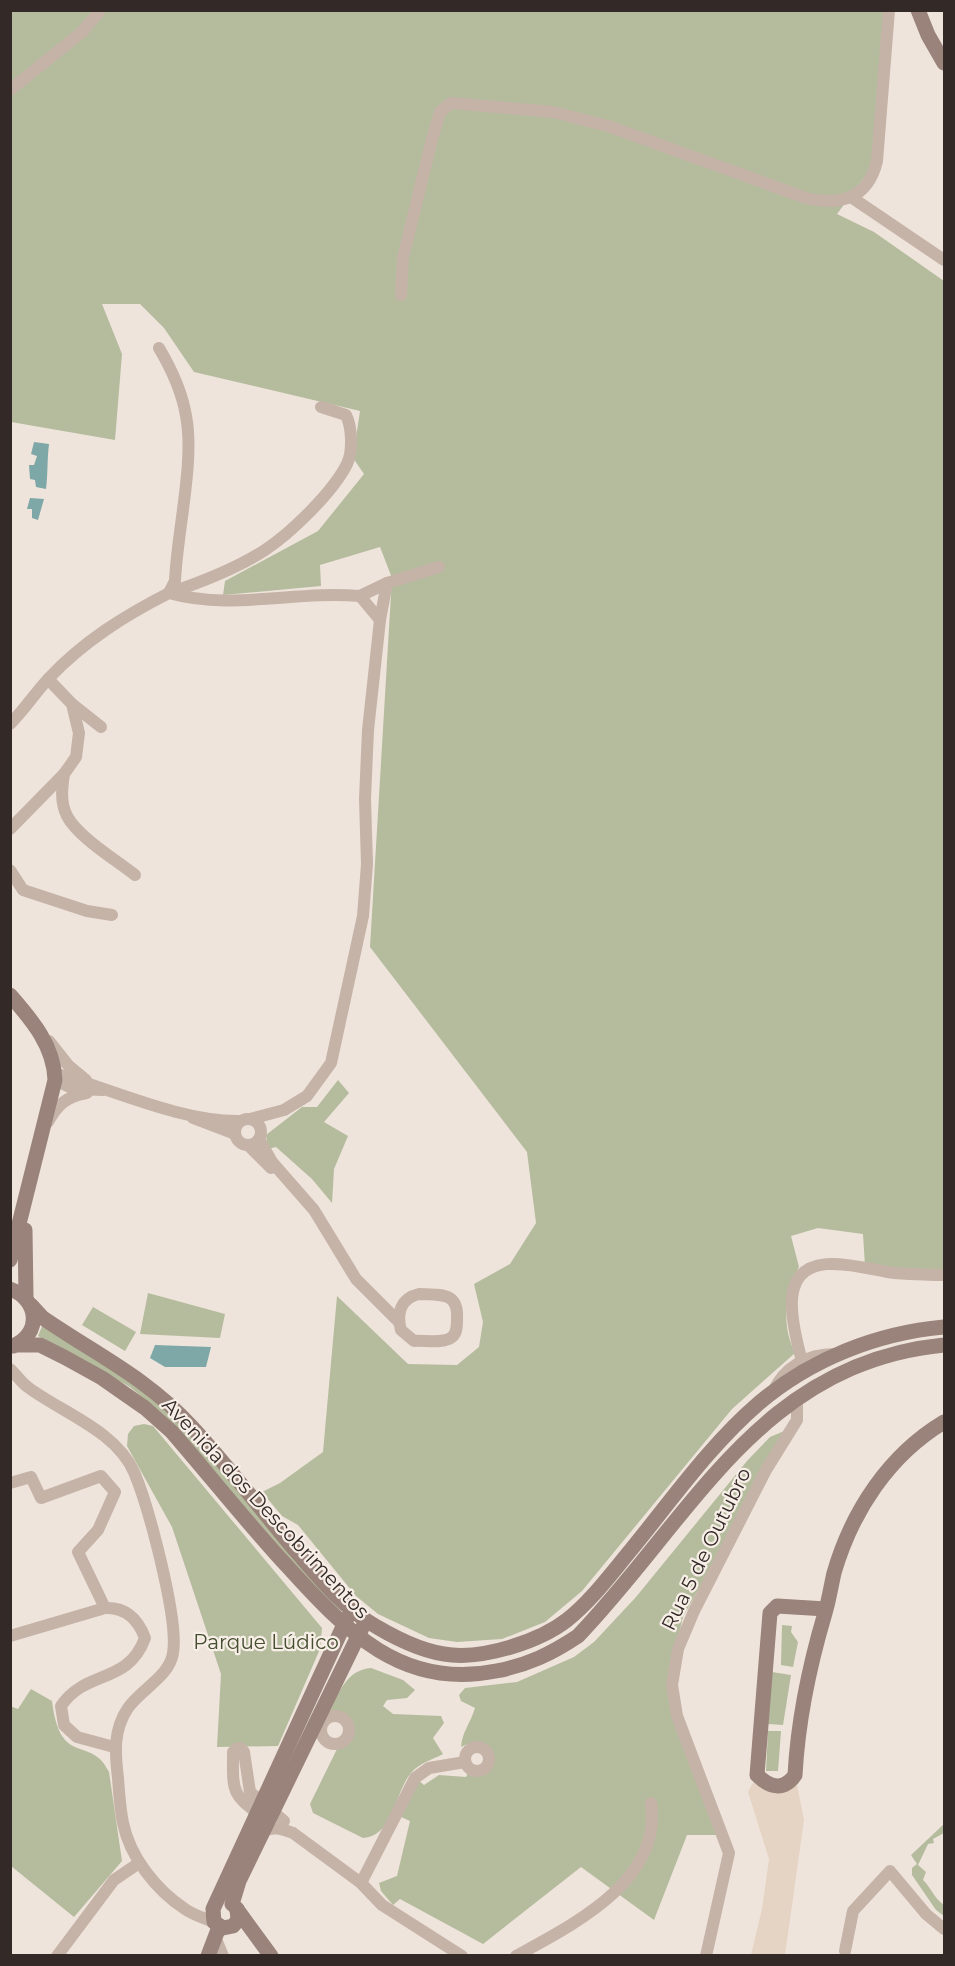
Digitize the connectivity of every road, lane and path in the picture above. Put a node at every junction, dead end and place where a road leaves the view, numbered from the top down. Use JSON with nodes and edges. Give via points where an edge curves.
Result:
{"nodes":[{"id":1,"x":97,"y":10,"type":"edge"},
{"id":2,"x":889,"y":10,"type":"edge"},
{"id":3,"x":918,"y":10,"type":"edge"},
{"id":4,"x":945,"y":63,"type":"edge"},
{"id":5,"x":10,"y":90,"type":"edge"},
{"id":6,"x":851,"y":196,"type":"junction"},
{"id":7,"x":945,"y":260,"type":"edge"},
{"id":8,"x":401,"y":295,"type":"dead end"},
{"id":9,"x":159,"y":348,"type":"dead end"},
{"id":10,"x":321,"y":407,"type":"dead end"},
{"id":11,"x":439,"y":567,"type":"dead end"},
{"id":12,"x":387,"y":583,"type":"junction"},
{"id":13,"x":169,"y":593,"type":"junction"},
{"id":14,"x":360,"y":596,"type":"junction"},
{"id":15,"x":380,"y":620,"type":"junction"},
{"id":16,"x":48,"y":679,"type":"junction"},
{"id":17,"x":72,"y":704,"type":"junction"},
{"id":18,"x":10,"y":724,"type":"edge"},
{"id":19,"x":101,"y":727,"type":"dead end"},
{"id":20,"x":64,"y":774,"type":"junction"},
{"id":21,"x":10,"y":829,"type":"edge"},
{"id":22,"x":10,"y":870,"type":"edge"},
{"id":23,"x":135,"y":875,"type":"dead end"},
{"id":24,"x":112,"y":915,"type":"dead end"},
{"id":25,"x":10,"y":995,"type":"edge"},
{"id":26,"x":30,"y":1017,"type":"junction"},
{"id":27,"x":55,"y":1080,"type":"junction"},
{"id":28,"x":103,"y":1090,"type":"junction"},
{"id":29,"x":284,"y":1110,"type":"junction"},
{"id":30,"x":182,"y":1113,"type":"junction"},
{"id":31,"x":245,"y":1120,"type":"junction"},
{"id":32,"x":43,"y":1131,"type":"junction"},
{"id":33,"x":235,"y":1134,"type":"junction"},
{"id":34,"x":256,"y":1140,"type":"junction"},
{"id":35,"x":26,"y":1200,"type":"junction"},
{"id":36,"x":314,"y":1210,"type":"junction"},
{"id":37,"x":10,"y":1260,"type":"edge"},
{"id":38,"x":945,"y":1275,"type":"edge"},
{"id":39,"x":10,"y":1289,"type":"edge"},
{"id":40,"x":29,"y":1301,"type":"junction"},
{"id":41,"x":405,"y":1301,"type":"junction"},
{"id":42,"x":380,"y":1302,"type":"junction"},
{"id":43,"x":398,"y":1321,"type":"junction"},
{"id":44,"x":945,"y":1327,"type":"edge"},
{"id":45,"x":945,"y":1345,"type":"edge"},
{"id":46,"x":13,"y":1346,"type":"edge"},
{"id":47,"x":839,"y":1354,"type":"junction"},
{"id":48,"x":802,"y":1362,"type":"junction"},
{"id":49,"x":12,"y":1370,"type":"edge"},
{"id":50,"x":773,"y":1393,"type":"junction"},
{"id":51,"x":797,"y":1406,"type":"dead end"},
{"id":52,"x":945,"y":1422,"type":"edge"},
{"id":53,"x":10,"y":1484,"type":"edge"},
{"id":54,"x":105,"y":1608,"type":"junction"},
{"id":55,"x":352,"y":1609,"type":"junction"},
{"id":56,"x":826,"y":1609,"type":"junction"},
{"id":57,"x":366,"y":1621,"type":"junction"},
{"id":58,"x":343,"y":1624,"type":"junction"},
{"id":59,"x":10,"y":1636,"type":"edge"},
{"id":60,"x":357,"y":1637,"type":"junction"},
{"id":61,"x":378,"y":1651,"type":"junction"},
{"id":62,"x":344,"y":1661,"type":"junction"},
{"id":63,"x":114,"y":1747,"type":"junction"},
{"id":64,"x":465,"y":1762,"type":"dead end"},
{"id":65,"x":651,"y":1803,"type":"dead end"},
{"id":66,"x":266,"y":1814,"type":"junction"},
{"id":67,"x":139,"y":1863,"type":"junction"},
{"id":68,"x":361,"y":1883,"type":"junction"},
{"id":69,"x":215,"y":1906,"type":"junction"},
{"id":70,"x":235,"y":1906,"type":"junction"},
{"id":71,"x":945,"y":1929,"type":"edge"},
{"id":72,"x":216,"y":1930,"type":"junction"},
{"id":73,"x":845,"y":1951,"type":"dead end"},
{"id":74,"x":57,"y":1956,"type":"edge"},
{"id":75,"x":208,"y":1956,"type":"edge"},
{"id":76,"x":223,"y":1956,"type":"edge"},
{"id":77,"x":271,"y":1956,"type":"edge"},
{"id":78,"x":462,"y":1956,"type":"edge"},
{"id":79,"x":516,"y":1956,"type":"edge"},
{"id":80,"x":706,"y":1956,"type":"edge"}],
"edges":[{"from":1,"to":5,"type":"street","via":[[82,33]]},
{"from":2,"to":6,"type":"street","via":[[877,161],[873,177]]},
{"from":3,"to":4,"type":"main road"},
{"from":6,"to":7,"type":"street"},
{"from":6,"to":8,"type":"street","via":[[835,203],[806,198],[608,126],[553,112],[450,103],[440,112],[432,139],[404,258]]},
{"from":9,"to":13,"type":"street","via":[[177,379],[187,418],[175,581]]},
{"from":10,"to":13,"type":"street","via":[[346,415],[351,425],[348,463],[313,510],[266,549],[216,576]]},
{"from":11,"to":12,"type":"street"},
{"from":12,"to":14,"type":"street"},
{"from":12,"to":15,"type":"street"},
{"from":13,"to":14,"type":"street","via":[[224,602],[337,594]]},
{"from":13,"to":16,"type":"street","via":[[114,622]]},
{"from":14,"to":15,"type":"street"},
{"from":15,"to":29,"type":"street","via":[[368,730],[367,864],[354,962],[331,1063],[307,1096]]},
{"from":16,"to":17,"type":"street"},
{"from":16,"to":18,"type":"street","via":[[31,704]]},
{"from":17,"to":19,"type":"street"},
{"from":17,"to":20,"type":"street","via":[[80,733],[76,757]]},
{"from":20,"to":21,"type":"street"},
{"from":20,"to":23,"type":"street","via":[[61,793],[67,816],[90,840]]},
{"from":22,"to":24,"type":"street","via":[[23,890]]},
{"from":25,"to":26,"type":"main road"},
{"from":26,"to":27,"type":"main road","via":[[49,1050]]},
{"from":26,"to":28,"type":"street","via":[[68,1065]]},
{"from":27,"to":28,"type":"street","via":[[61,1075]]},
{"from":27,"to":32,"type":"main road"},
{"from":28,"to":30,"type":"street"},
{"from":28,"to":32,"type":"street","via":[[66,1099]]},
{"from":29,"to":31,"type":"street"},
{"from":29,"to":34,"type":"street"},
{"from":30,"to":31,"type":"street"},
{"from":30,"to":33,"type":"street"},
{"from":31,"to":33,"type":"street","via":[[236,1126]]},
{"from":31,"to":34,"type":"street","via":[[260,1127]]},
{"from":32,"to":35,"type":"main road"},
{"from":33,"to":34,"type":"street","via":[[238,1141]]},
{"from":34,"to":36,"type":"street"},
{"from":34,"to":36,"type":"street"},
{"from":35,"to":37,"type":"main road"},
{"from":35,"to":40,"type":"main road"},
{"from":36,"to":42,"type":"street","via":[[356,1279]]},
{"from":38,"to":48,"type":"street","via":[[891,1272],[834,1262],[807,1270],[793,1288],[792,1303]]},
{"from":39,"to":40,"type":"main road","name":"Avenida dos Descobrimentos"},
{"from":40,"to":46,"type":"main road","via":[[34,1312],[32,1328],[29,1335]]},
{"from":40,"to":55,"type":"main road","name":"Avenida dos Descobrimentos","via":[[43,1318],[136,1376],[165,1399],[314,1573]]},
{"from":41,"to":42,"type":"street"},
{"from":41,"to":43,"type":"street"},
{"from":41,"to":43,"type":"street","via":[[419,1294],[447,1296],[458,1308],[457,1329],[446,1340],[414,1341],[401,1330]]},
{"from":42,"to":43,"type":"street"},
{"from":44,"to":47,"type":"main road","name":"Avenida dos Descobrimentos","via":[[863,1343]]},
{"from":45,"to":61,"type":"main road","name":"Avenida dos Descobrimentos","via":[[875,1359],[842,1371],[806,1391],[766,1421],[723,1465],[597,1616],[578,1636],[553,1653],[526,1665],[456,1677],[412,1668]]},
{"from":46,"to":49,"type":"street"},
{"from":46,"to":58,"type":"main road","name":"Avenida dos Descobrimentos","via":[[40,1345],[64,1356],[145,1408],[172,1432],[268,1546]]},
{"from":47,"to":48,"type":"street","via":[[815,1354]]},
{"from":47,"to":50,"type":"main road","name":"Avenida dos Descobrimentos","via":[[793,1377]]},
{"from":48,"to":50,"type":"street","via":[[780,1377]]},
{"from":49,"to":63,"type":"street","via":[[19,1380],[100,1434],[125,1456],[144,1501],[174,1631],[173,1655],[161,1674],[127,1709]]},
{"from":50,"to":57,"type":"main road","name":"Avenida dos Descobrimentos","via":[[726,1434],[585,1602],[567,1620],[545,1633],[501,1650],[453,1655],[413,1646]]},
{"from":51,"to":80,"type":"street","name":"Rua 5 de Outubro","via":[[797,1420],[766,1470],[693,1611],[678,1649],[672,1685],[677,1716],[729,1853]]},
{"from":52,"to":56,"type":"main road","via":[[898,1456],[870,1494],[835,1571]]},
{"from":53,"to":54,"type":"street","via":[[32,1477],[41,1498],[101,1476],[115,1492],[98,1530],[78,1552]]},
{"from":54,"to":59,"type":"street"},
{"from":54,"to":63,"type":"street","via":[[117,1607],[140,1624],[146,1638],[139,1655],[114,1673],[71,1692],[61,1706],[64,1725],[77,1737]]},
{"from":55,"to":57,"type":"main road","name":"Avenida dos Descobrimentos"},
{"from":55,"to":58,"type":"main road"},
{"from":56,"to":56,"type":"main road","via":[[777,1606],[771,1613],[757,1775],[765,1783],[778,1787],[788,1784],[795,1775],[802,1707]]},
{"from":57,"to":60,"type":"main road"},
{"from":58,"to":60,"type":"main road","name":"Avenida dos Descobrimentos"},
{"from":58,"to":66,"type":"main road"},
{"from":60,"to":61,"type":"main road","name":"Avenida dos Descobrimentos"},
{"from":60,"to":62,"type":"main road"},
{"from":61,"to":62,"type":"main road","via":[[357,1654]]},
{"from":62,"to":66,"type":"main road","via":[[281,1795]]},
{"from":63,"to":67,"type":"street","via":[[123,1824]]},
{"from":64,"to":68,"type":"street","via":[[429,1768],[415,1778]]},
{"from":65,"to":79,"type":"street","via":[[651,1837],[634,1870],[608,1899],[568,1929]]},
{"from":66,"to":68,"type":"street"},
{"from":66,"to":69,"type":"main road"},
{"from":66,"to":70,"type":"main road","via":[[235,1892]]},
{"from":67,"to":72,"type":"street","via":[[185,1910]]},
{"from":67,"to":74,"type":"street","via":[[114,1880]]},
{"from":68,"to":78,"type":"street","via":[[382,1905]]},
{"from":69,"to":70,"type":"main road","via":[[222,1902]]},
{"from":69,"to":72,"type":"main road","via":[[212,1916]]},
{"from":70,"to":72,"type":"main road","via":[[238,1916],[233,1926]]},
{"from":70,"to":77,"type":"main road"},
{"from":71,"to":73,"type":"street","via":[[926,1914],[890,1871],[853,1911]]},
{"from":72,"to":75,"type":"main road"},
{"from":72,"to":76,"type":"street"}]}
